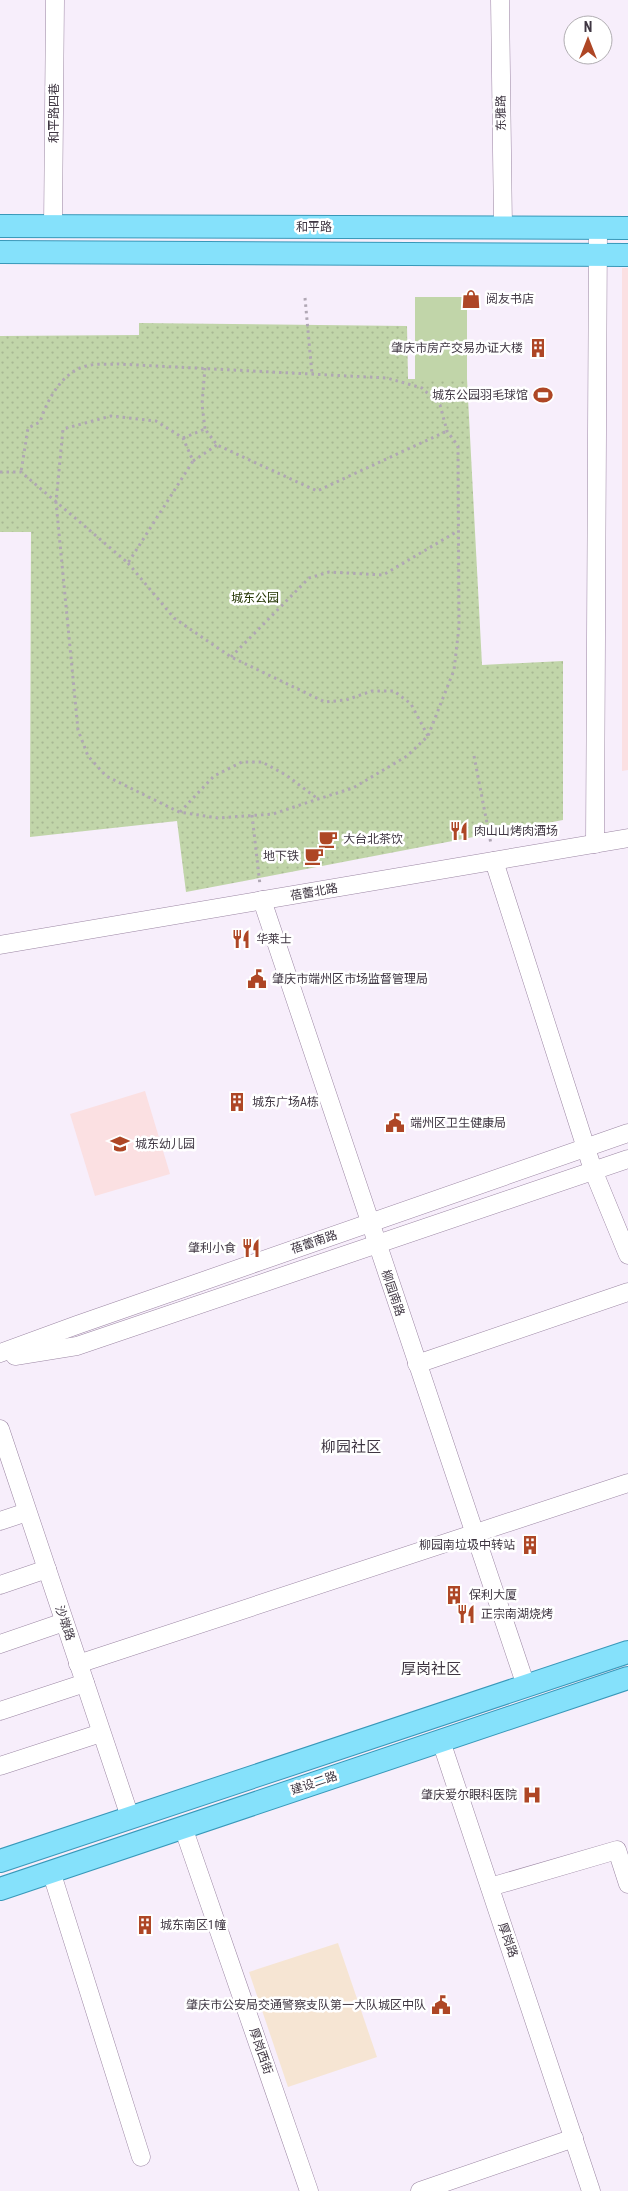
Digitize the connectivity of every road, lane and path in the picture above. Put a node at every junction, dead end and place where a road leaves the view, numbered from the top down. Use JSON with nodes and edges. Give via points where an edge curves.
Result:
{"nodes":[{"id":1,"x":54,"y":0,"type":"edge"},
{"id":2,"x":500,"y":0,"type":"edge"},
{"id":3,"x":0,"y":226,"type":"edge"},
{"id":4,"x":53,"y":226,"type":"junction"},
{"id":5,"x":502,"y":226,"type":"junction"},
{"id":6,"x":598,"y":228,"type":"junction"},
{"id":7,"x":628,"y":228,"type":"edge"},
{"id":8,"x":0,"y":252,"type":"edge"},
{"id":9,"x":598,"y":255,"type":"junction"},
{"id":10,"x":628,"y":255,"type":"edge"},
{"id":11,"x":305,"y":298,"type":"dead end"},
{"id":12,"x":205,"y":368,"type":"junction"},
{"id":13,"x":312,"y":374,"type":"junction"},
{"id":14,"x":205,"y":428,"type":"junction"},
{"id":15,"x":447,"y":431,"type":"junction"},
{"id":16,"x":183,"y":438,"type":"junction"},
{"id":17,"x":217,"y":445,"type":"junction"},
{"id":18,"x":193,"y":460,"type":"junction"},
{"id":19,"x":0,"y":472,"type":"edge"},
{"id":20,"x":21,"y":472,"type":"junction"},
{"id":21,"x":56,"y":502,"type":"junction"},
{"id":22,"x":458,"y":531,"type":"junction"},
{"id":23,"x":128,"y":563,"type":"junction"},
{"id":24,"x":231,"y":657,"type":"junction"},
{"id":25,"x":428,"y":736,"type":"junction"},
{"id":26,"x":474,"y":756,"type":"dead end"},
{"id":27,"x":318,"y":799,"type":"junction"},
{"id":28,"x":179,"y":812,"type":"junction"},
{"id":29,"x":252,"y":815,"type":"junction"},
{"id":30,"x":628,"y":838,"type":"edge"},
{"id":31,"x":595,"y":844,"type":"junction"},
{"id":32,"x":494,"y":861,"type":"junction"},
{"id":33,"x":262,"y":900,"type":"junction"},
{"id":34,"x":0,"y":944,"type":"edge"},
{"id":35,"x":628,"y":1133,"type":"edge"},
{"id":36,"x":586,"y":1148,"type":"junction"},
{"id":37,"x":628,"y":1158,"type":"edge"},
{"id":38,"x":593,"y":1170,"type":"junction"},
{"id":39,"x":369,"y":1223,"type":"junction"},
{"id":40,"x":376,"y":1243,"type":"junction"},
{"id":41,"x":628,"y":1255,"type":"edge"},
{"id":42,"x":628,"y":1292,"type":"edge"},
{"id":43,"x":0,"y":1354,"type":"edge"},
{"id":44,"x":0,"y":1358,"type":"edge"},
{"id":45,"x":417,"y":1364,"type":"junction"},
{"id":46,"x":0,"y":1429,"type":"edge"},
{"id":47,"x":6,"y":1467,"type":"edge"},
{"id":48,"x":628,"y":1483,"type":"edge"},
{"id":49,"x":27,"y":1512,"type":"junction"},
{"id":50,"x":0,"y":1521,"type":"edge"},
{"id":51,"x":474,"y":1534,"type":"junction"},
{"id":52,"x":46,"y":1569,"type":"junction"},
{"id":53,"x":0,"y":1585,"type":"edge"},
{"id":54,"x":64,"y":1622,"type":"junction"},
{"id":55,"x":0,"y":1644,"type":"edge"},
{"id":56,"x":628,"y":1652,"type":"edge"},
{"id":57,"x":78,"y":1664,"type":"junction"},
{"id":58,"x":628,"y":1678,"type":"edge"},
{"id":59,"x":85,"y":1683,"type":"junction"},
{"id":60,"x":526,"y":1686,"type":"junction"},
{"id":61,"x":0,"y":1711,"type":"edge"},
{"id":62,"x":101,"y":1733,"type":"junction"},
{"id":63,"x":441,"y":1741,"type":"junction"},
{"id":64,"x":0,"y":1766,"type":"edge"},
{"id":65,"x":130,"y":1817,"type":"junction"},
{"id":66,"x":183,"y":1828,"type":"junction"},
{"id":67,"x":0,"y":1861,"type":"edge"},
{"id":68,"x":51,"y":1872,"type":"junction"},
{"id":69,"x":628,"y":1884,"type":"edge"},
{"id":70,"x":490,"y":1887,"type":"junction"},
{"id":71,"x":0,"y":1888,"type":"edge"},
{"id":72,"x":574,"y":2138,"type":"junction"},
{"id":73,"x":142,"y":2157,"type":"dead end"},
{"id":74,"x":309,"y":2191,"type":"edge"},
{"id":75,"x":420,"y":2191,"type":"edge"},
{"id":76,"x":591,"y":2191,"type":"edge"}],
"edges":[{"from":1,"to":4,"type":"street","name":"和平路四巷"},
{"from":2,"to":5,"type":"street","name":"东雅路"},
{"from":3,"to":4,"type":"main road","name":"和平路"},
{"from":4,"to":5,"type":"main road","name":"和平路"},
{"from":5,"to":6,"type":"main road","name":"和平路"},
{"from":6,"to":7,"type":"main road","name":"和平路"},
{"from":6,"to":9,"type":"street"},
{"from":8,"to":9,"type":"main road"},
{"from":9,"to":10,"type":"main road"},
{"from":9,"to":31,"type":"street"},
{"from":11,"to":13,"type":"path"},
{"from":12,"to":13,"type":"path"},
{"from":12,"to":14,"type":"path","via":[[202,404]]},
{"from":12,"to":20,"type":"path","via":[[118,364],[86,366],[63,380],[40,422],[28,428]]},
{"from":13,"to":15,"type":"path","via":[[387,378],[422,388],[440,405]]},
{"from":14,"to":16,"type":"path"},
{"from":14,"to":17,"type":"path"},
{"from":15,"to":17,"type":"path","via":[[317,490]]},
{"from":15,"to":22,"type":"path","via":[[458,446]]},
{"from":16,"to":18,"type":"path"},
{"from":16,"to":21,"type":"path","via":[[156,421],[111,416],[63,429]]},
{"from":17,"to":18,"type":"path"},
{"from":18,"to":23,"type":"path"},
{"from":19,"to":20,"type":"path"},
{"from":20,"to":21,"type":"path"},
{"from":21,"to":23,"type":"path"},
{"from":21,"to":28,"type":"path","via":[[78,730],[88,756],[106,776]]},
{"from":22,"to":24,"type":"path","via":[[383,575],[329,572],[309,578]]},
{"from":22,"to":25,"type":"path","via":[[460,627],[454,670]]},
{"from":23,"to":24,"type":"path","via":[[174,618]]},
{"from":24,"to":25,"type":"path","via":[[325,702],[346,700],[372,691],[394,691],[411,704]]},
{"from":25,"to":27,"type":"path","via":[[406,756],[353,788]]},
{"from":26,"to":32,"type":"path"},
{"from":27,"to":28,"type":"path","via":[[262,762],[242,762],[214,776]]},
{"from":27,"to":29,"type":"path","via":[[273,814]]},
{"from":28,"to":29,"type":"path","via":[[218,818]]},
{"from":29,"to":33,"type":"path"},
{"from":30,"to":31,"type":"street","name":"蓓蕾北路"},
{"from":31,"to":32,"type":"street","name":"蓓蕾北路"},
{"from":32,"to":33,"type":"street","name":"蓓蕾北路"},
{"from":32,"to":36,"type":"street"},
{"from":33,"to":34,"type":"street","name":"蓓蕾北路"},
{"from":33,"to":39,"type":"street","name":"柳园南路"},
{"from":35,"to":36,"type":"street","name":"蓓蕾南路"},
{"from":36,"to":38,"type":"street"},
{"from":36,"to":39,"type":"street","name":"蓓蕾南路"},
{"from":37,"to":38,"type":"street","name":"蓓蕾南路"},
{"from":38,"to":40,"type":"street","name":"蓓蕾南路"},
{"from":38,"to":41,"type":"street"},
{"from":39,"to":40,"type":"street","name":"柳园南路"},
{"from":39,"to":43,"type":"street","name":"蓓蕾南路"},
{"from":40,"to":44,"type":"street","name":"蓓蕾南路","via":[[77,1346]]},
{"from":40,"to":45,"type":"street","name":"柳园南路"},
{"from":42,"to":45,"type":"street"},
{"from":45,"to":51,"type":"street","name":"柳园南路"},
{"from":46,"to":47,"type":"street","name":"沙墩路"},
{"from":47,"to":49,"type":"street","name":"沙墩路"},
{"from":48,"to":51,"type":"street"},
{"from":49,"to":50,"type":"street"},
{"from":49,"to":52,"type":"street","name":"沙墩路"},
{"from":51,"to":57,"type":"street"},
{"from":51,"to":60,"type":"street","name":"柳园南路"},
{"from":52,"to":53,"type":"street"},
{"from":52,"to":54,"type":"street","name":"沙墩路"},
{"from":54,"to":55,"type":"street"},
{"from":54,"to":57,"type":"street","name":"沙墩路"},
{"from":56,"to":60,"type":"main road","name":"建设二路"},
{"from":57,"to":59,"type":"street","name":"沙墩路"},
{"from":58,"to":63,"type":"main road","name":"建设二路"},
{"from":59,"to":61,"type":"street"},
{"from":59,"to":62,"type":"street","name":"沙墩路"},
{"from":60,"to":65,"type":"main road","name":"建设二路"},
{"from":62,"to":64,"type":"street"},
{"from":62,"to":65,"type":"street","name":"沙墩路"},
{"from":63,"to":66,"type":"main road","name":"建设二路"},
{"from":63,"to":70,"type":"street","name":"厚岗路"},
{"from":65,"to":67,"type":"main road","name":"建设二路"},
{"from":66,"to":68,"type":"main road","name":"建设二路"},
{"from":66,"to":74,"type":"street","name":"厚岗西街"},
{"from":68,"to":71,"type":"main road","name":"建设二路"},
{"from":68,"to":73,"type":"street"},
{"from":69,"to":70,"type":"street","via":[[617,1850]]},
{"from":70,"to":72,"type":"street","name":"厚岗路"},
{"from":72,"to":75,"type":"street"},
{"from":72,"to":76,"type":"street","name":"厚岗路"}]}
